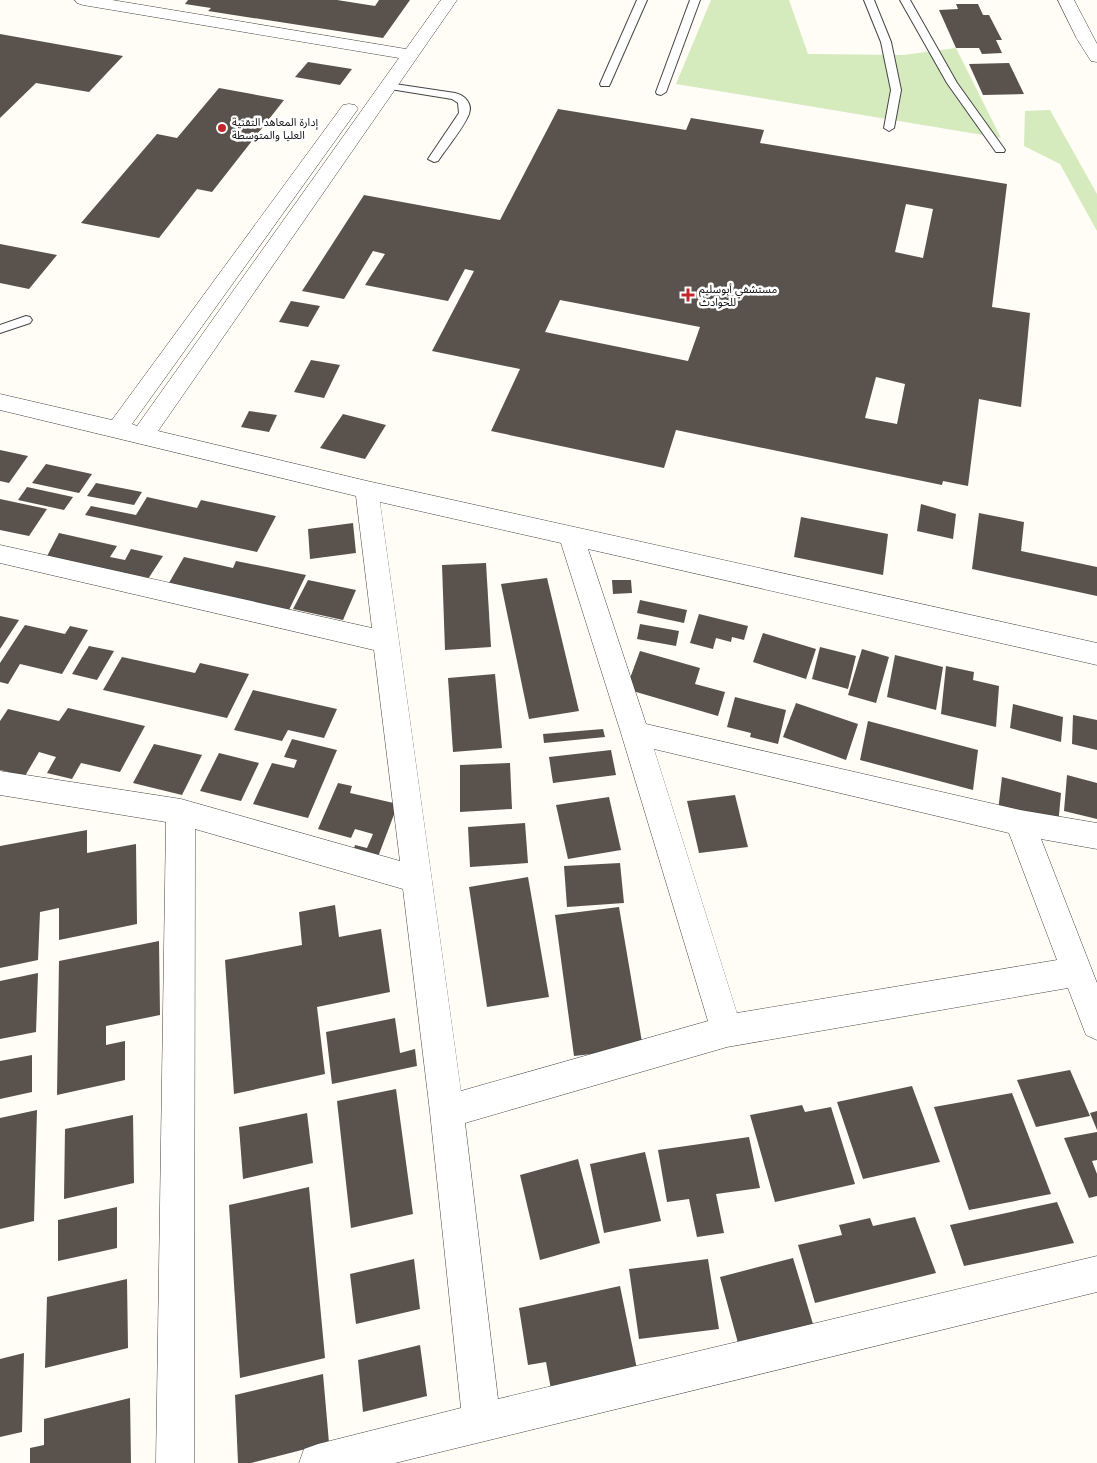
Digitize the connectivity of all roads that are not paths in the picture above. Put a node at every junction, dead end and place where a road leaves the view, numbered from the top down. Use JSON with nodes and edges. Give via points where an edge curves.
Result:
{"nodes":[{"id":1,"x":83,"y":0,"type":"edge"},
{"id":2,"x":161,"y":0,"type":"edge"},
{"id":3,"x":428,"y":0,"type":"edge"},
{"id":4,"x":449,"y":0,"type":"edge"},
{"id":5,"x":642,"y":0,"type":"edge"},
{"id":6,"x":695,"y":0,"type":"edge"},
{"id":7,"x":869,"y":0,"type":"edge"},
{"id":8,"x":906,"y":0,"type":"edge"},
{"id":9,"x":1066,"y":0,"type":"edge"},
{"id":10,"x":1082,"y":0,"type":"edge"},
{"id":11,"x":149,"y":12,"type":"junction"},
{"id":12,"x":1097,"y":56,"type":"edge"},
{"id":13,"x":394,"y":57,"type":"junction"},
{"id":14,"x":605,"y":84,"type":"dead end"},
{"id":15,"x":388,"y":86,"type":"junction"},
{"id":16,"x":660,"y":92,"type":"dead end"},
{"id":17,"x":357,"y":97,"type":"dead end"},
{"id":18,"x":340,"y":121,"type":"junction"},
{"id":19,"x":361,"y":125,"type":"junction"},
{"id":20,"x":889,"y":128,"type":"dead end"},
{"id":21,"x":1000,"y":150,"type":"dead end"},
{"id":22,"x":434,"y":159,"type":"dead end"},
{"id":23,"x":211,"y":299,"type":"junction"},
{"id":24,"x":234,"y":304,"type":"junction"},
{"id":25,"x":26,"y":320,"type":"dead end"},
{"id":26,"x":0,"y":328,"type":"edge"},
{"id":27,"x":0,"y":402,"type":"edge"},
{"id":28,"x":117,"y":429,"type":"junction"},
{"id":29,"x":143,"y":435,"type":"junction"},
{"id":30,"x":367,"y":490,"type":"junction"},
{"id":31,"x":571,"y":536,"type":"junction"},
{"id":32,"x":0,"y":554,"type":"edge"},
{"id":33,"x":387,"y":642,"type":"junction"},
{"id":34,"x":1097,"y":654,"type":"edge"},
{"id":35,"x":635,"y":734,"type":"junction"},
{"id":36,"x":0,"y":783,"type":"edge"},
{"id":37,"x":182,"y":812,"type":"junction"},
{"id":38,"x":1020,"y":823,"type":"junction"},
{"id":39,"x":1097,"y":836,"type":"edge"},
{"id":40,"x":416,"y":879,"type":"junction"},
{"id":41,"x":1076,"y":972,"type":"junction"},
{"id":42,"x":1097,"y":1024,"type":"edge"},
{"id":43,"x":727,"y":1030,"type":"junction"},
{"id":44,"x":447,"y":1112,"type":"junction"},
{"id":45,"x":1097,"y":1274,"type":"edge"},
{"id":46,"x":482,"y":1422,"type":"junction"},
{"id":47,"x":407,"y":1452,"type":"edge"},
{"id":48,"x":174,"y":1463,"type":"edge"},
{"id":49,"x":319,"y":1463,"type":"edge"}],
"edges":[{"from":1,"to":11,"type":"street"},
{"from":2,"to":11,"type":"street"},
{"from":3,"to":13,"type":"street"},
{"from":4,"to":13,"type":"street"},
{"from":5,"to":14,"type":"lane"},
{"from":6,"to":16,"type":"lane"},
{"from":7,"to":20,"type":"lane","via":[[886,42],[896,90]]},
{"from":8,"to":21,"type":"lane","via":[[952,83]]},
{"from":9,"to":12,"type":"street"},
{"from":10,"to":12,"type":"street"},
{"from":11,"to":13,"type":"street"},
{"from":13,"to":15,"type":"street"},
{"from":15,"to":19,"type":"street"},
{"from":15,"to":22,"type":"lane","via":[[462,99],[464,113]]},
{"from":17,"to":18,"type":"street"},
{"from":18,"to":19,"type":"street"},
{"from":18,"to":23,"type":"street"},
{"from":19,"to":24,"type":"street"},
{"from":23,"to":24,"type":"street"},
{"from":23,"to":28,"type":"street"},
{"from":24,"to":29,"type":"street"},
{"from":25,"to":26,"type":"lane"},
{"from":27,"to":28,"type":"street"},
{"from":28,"to":29,"type":"street"},
{"from":29,"to":30,"type":"street"},
{"from":30,"to":31,"type":"street"},
{"from":30,"to":33,"type":"street"},
{"from":31,"to":34,"type":"street"},
{"from":31,"to":35,"type":"street"},
{"from":32,"to":33,"type":"street"},
{"from":33,"to":40,"type":"street"},
{"from":35,"to":38,"type":"street"},
{"from":35,"to":43,"type":"street"},
{"from":36,"to":37,"type":"street"},
{"from":37,"to":40,"type":"street"},
{"from":37,"to":48,"type":"street"},
{"from":38,"to":39,"type":"street"},
{"from":38,"to":41,"type":"street"},
{"from":40,"to":44,"type":"street"},
{"from":41,"to":42,"type":"street"},
{"from":41,"to":43,"type":"street"},
{"from":43,"to":44,"type":"street"},
{"from":44,"to":46,"type":"street"},
{"from":45,"to":46,"type":"street"},
{"from":46,"to":47,"type":"street"},
{"from":47,"to":49,"type":"street"}]}
